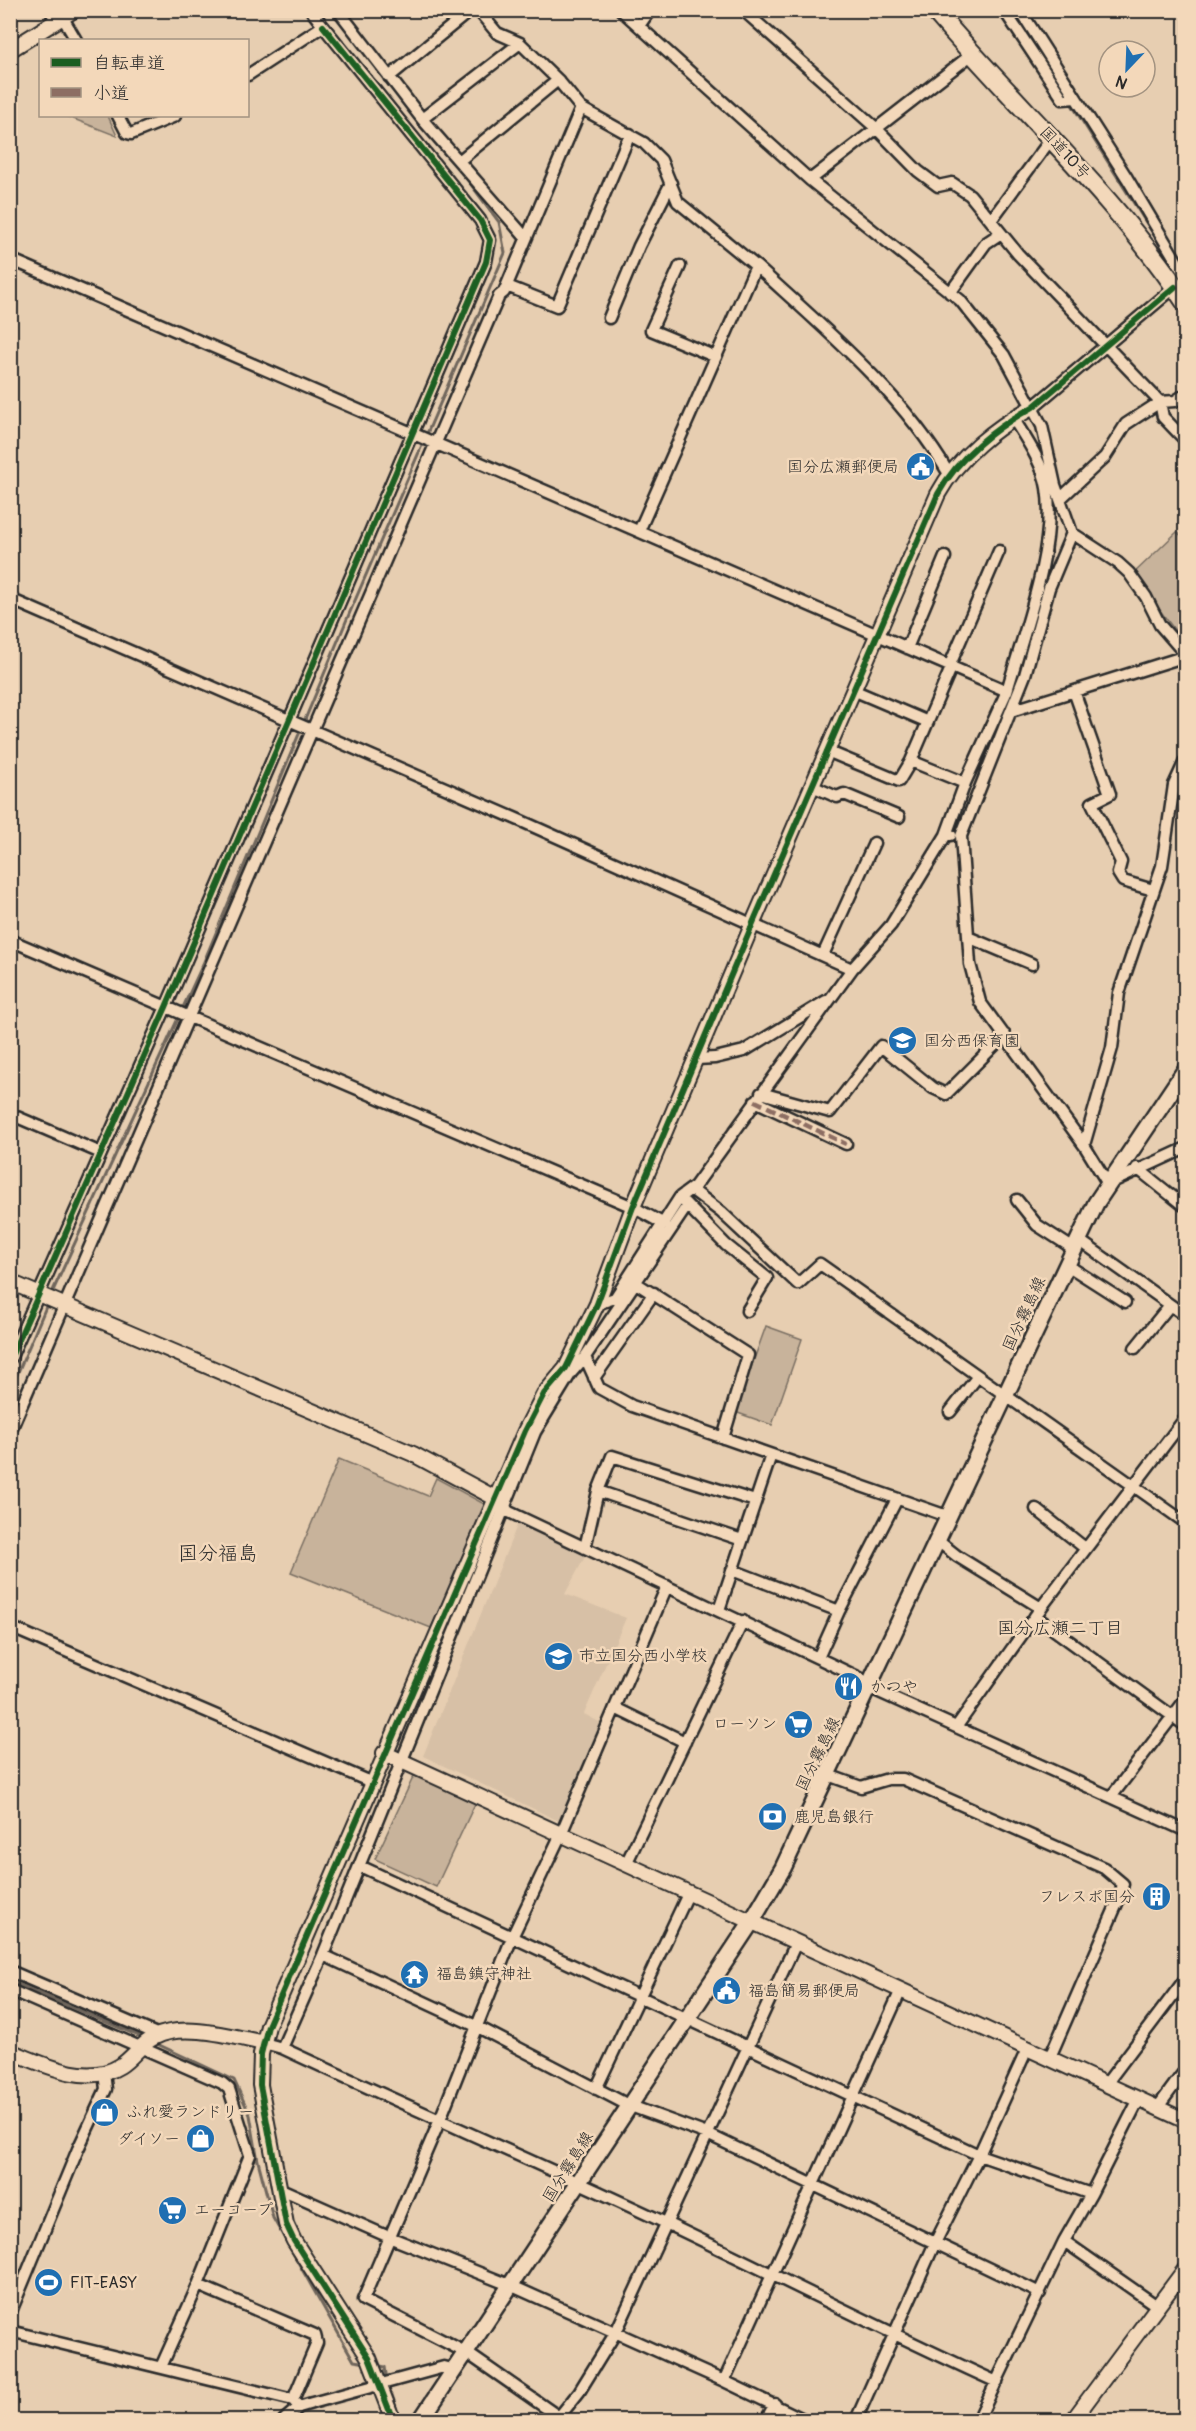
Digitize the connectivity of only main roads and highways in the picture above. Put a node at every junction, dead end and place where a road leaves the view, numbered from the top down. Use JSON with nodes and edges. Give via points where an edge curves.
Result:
{"nodes":[{"id":1,"x":934,"y":10,"type":"edge"},
{"id":2,"x":1180,"y":282,"type":"edge"},
{"id":3,"x":1185,"y":303,"type":"edge"},
{"id":4,"x":1185,"y":1069,"type":"edge"},
{"id":5,"x":421,"y":2421,"type":"edge"}],
"edges":[{"from":1,"to":2,"type":"highway","name":"国道10号"},
{"from":2,"to":3,"type":"highway","name":"国道10号"},
{"from":4,"to":5,"type":"main road","name":"国分霧島線","via":[[1108,1184],[1077,1244],[783,1868],[752,1922]]}]}
